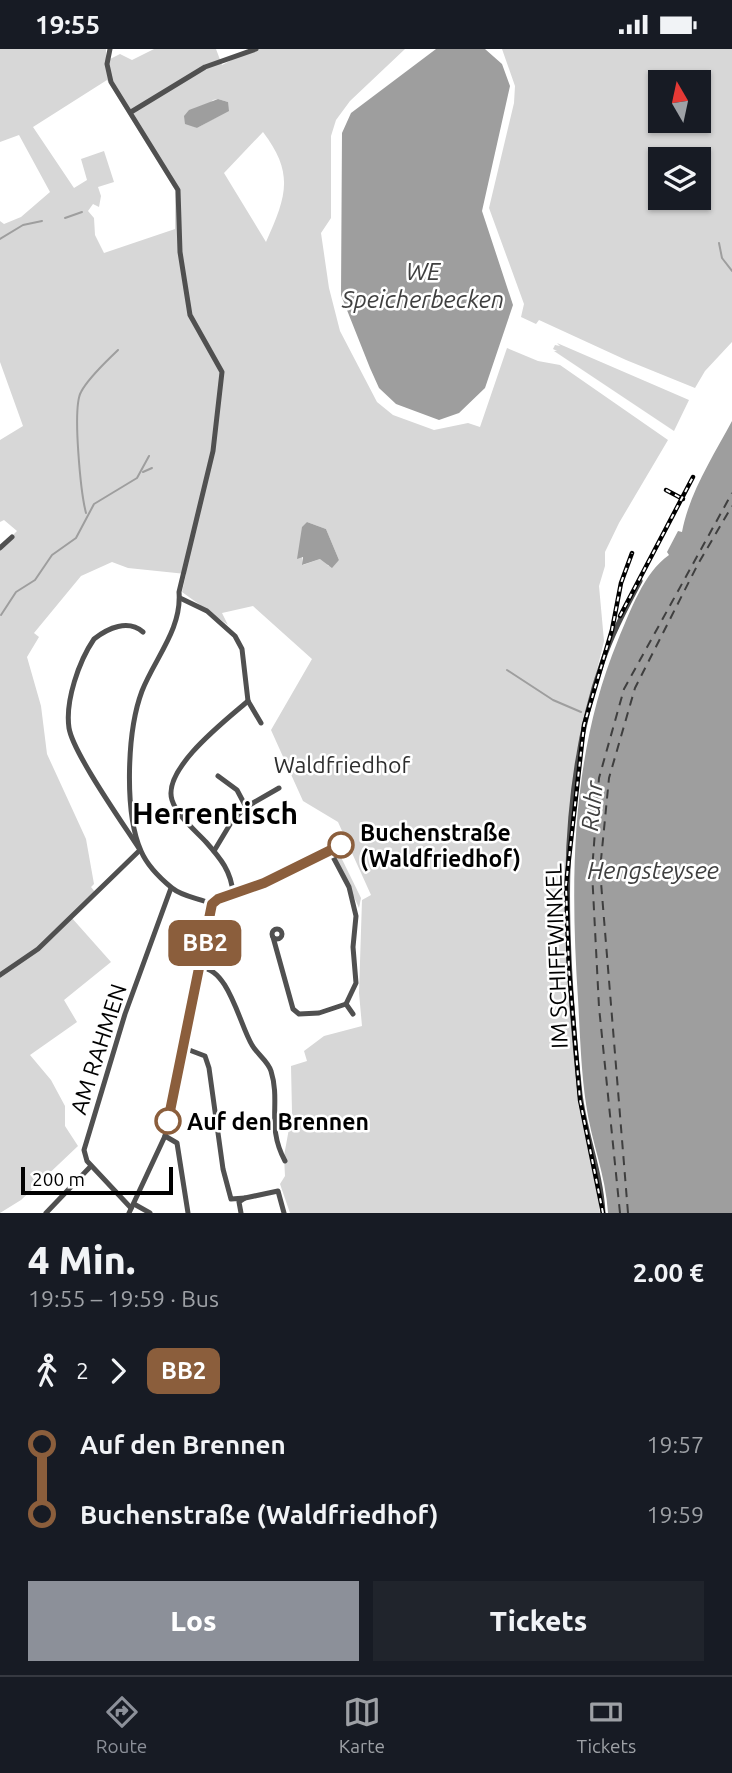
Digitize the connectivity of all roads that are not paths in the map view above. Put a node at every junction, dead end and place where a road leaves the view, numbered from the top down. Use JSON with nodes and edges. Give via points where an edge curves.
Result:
{"nodes":[{"id":1,"x":110,"y":49,"type":"edge"},
{"id":2,"x":256,"y":49,"type":"edge"},
{"id":3,"x":131,"y":112,"type":"junction"},
{"id":4,"x":12,"y":537,"type":"dead end"},
{"id":5,"x":0,"y":548,"type":"edge"},
{"id":6,"x":640,"y":581,"type":"dead end"},
{"id":7,"x":180,"y":598,"type":"junction"},
{"id":8,"x":143,"y":632,"type":"dead end"},
{"id":9,"x":248,"y":701,"type":"junction"},
{"id":10,"x":261,"y":723,"type":"dead end"},
{"id":11,"x":218,"y":776,"type":"dead end"},
{"id":12,"x":268,"y":787,"type":"dead end"},
{"id":13,"x":279,"y":788,"type":"dead end"},
{"id":14,"x":272,"y":793,"type":"junction"},
{"id":15,"x":246,"y":807,"type":"junction"},
{"id":16,"x":341,"y":845,"type":"dead end"},
{"id":17,"x":140,"y":850,"type":"junction"},
{"id":18,"x":214,"y":851,"type":"junction"},
{"id":19,"x":330,"y":851,"type":"junction"},
{"id":20,"x":172,"y":888,"type":"junction"},
{"id":21,"x":233,"y":894,"type":"junction"},
{"id":22,"x":212,"y":904,"type":"junction"},
{"id":23,"x":273,"y":937,"type":"dead end"},
{"id":24,"x":201,"y":968,"type":"junction"},
{"id":25,"x":0,"y":975,"type":"edge"},
{"id":26,"x":346,"y":1004,"type":"junction"},
{"id":27,"x":354,"y":1014,"type":"dead end"},
{"id":28,"x":184,"y":1048,"type":"junction"},
{"id":29,"x":165,"y":1136,"type":"junction"},
{"id":30,"x":285,"y":1161,"type":"dead end"},
{"id":31,"x":91,"y":1166,"type":"junction"},
{"id":32,"x":245,"y":1198,"type":"junction"},
{"id":33,"x":130,"y":1210,"type":"edge"},
{"id":34,"x":46,"y":1213,"type":"edge"},
{"id":35,"x":150,"y":1213,"type":"edge"},
{"id":36,"x":188,"y":1213,"type":"edge"},
{"id":37,"x":240,"y":1213,"type":"edge"},
{"id":38,"x":284,"y":1213,"type":"edge"},
{"id":39,"x":603,"y":1213,"type":"edge"}],
"edges":[{"from":1,"to":3,"type":"street","via":[[111,82]]},
{"from":2,"to":3,"type":"street","via":[[205,67]]},
{"from":3,"to":7,"type":"street","via":[[178,190],[180,252],[190,315],[222,372],[213,451]]},
{"from":4,"to":5,"type":"street"},
{"from":6,"to":39,"type":"street","name":"IM SCHIFFWINKEL","via":[[613,633],[591,700],[577,778],[567,879],[580,1095]]},
{"from":7,"to":9,"type":"street","via":[[207,611],[235,636],[242,649]]},
{"from":7,"to":17,"type":"street","via":[[173,631],[142,691],[132,724],[131,792]]},
{"from":8,"to":17,"type":"street","via":[[121,626],[94,639],[75,685],[68,723],[74,744]]},
{"from":9,"to":10,"type":"street"},
{"from":9,"to":18,"type":"street","via":[[180,765],[170,790],[175,808]]},
{"from":11,"to":15,"type":"street","via":[[229,779]]},
{"from":12,"to":14,"type":"street"},
{"from":13,"to":14,"type":"street"},
{"from":14,"to":15,"type":"street"},
{"from":15,"to":18,"type":"street"},
{"from":16,"to":19,"type":"street"},
{"from":17,"to":20,"type":"street"},
{"from":17,"to":25,"type":"street","via":[[38,949]]},
{"from":18,"to":21,"type":"street","via":[[228,870]]},
{"from":19,"to":21,"type":"street"},
{"from":19,"to":26,"type":"street","via":[[349,887],[356,916],[356,983]]},
{"from":20,"to":22,"type":"street"},
{"from":20,"to":31,"type":"street","name":"AM RAHMEN","via":[[125,1014],[84,1150]]},
{"from":21,"to":22,"type":"street"},
{"from":22,"to":24,"type":"street"},
{"from":23,"to":26,"type":"street","via":[[293,1009],[299,1014],[319,1013]]},
{"from":24,"to":28,"type":"street"},
{"from":24,"to":30,"type":"street","via":[[214,972],[228,990],[249,1040],[271,1070],[273,1134]]},
{"from":26,"to":27,"type":"street"},
{"from":28,"to":29,"type":"street"},
{"from":28,"to":32,"type":"street","via":[[205,1056],[231,1199]]},
{"from":29,"to":33,"type":"street"},
{"from":29,"to":36,"type":"street","via":[[177,1143]]},
{"from":31,"to":33,"type":"street"},
{"from":31,"to":34,"type":"street"},
{"from":32,"to":37,"type":"street","via":[[239,1202]]},
{"from":32,"to":38,"type":"street","via":[[278,1191]]},
{"from":33,"to":35,"type":"street"}]}
